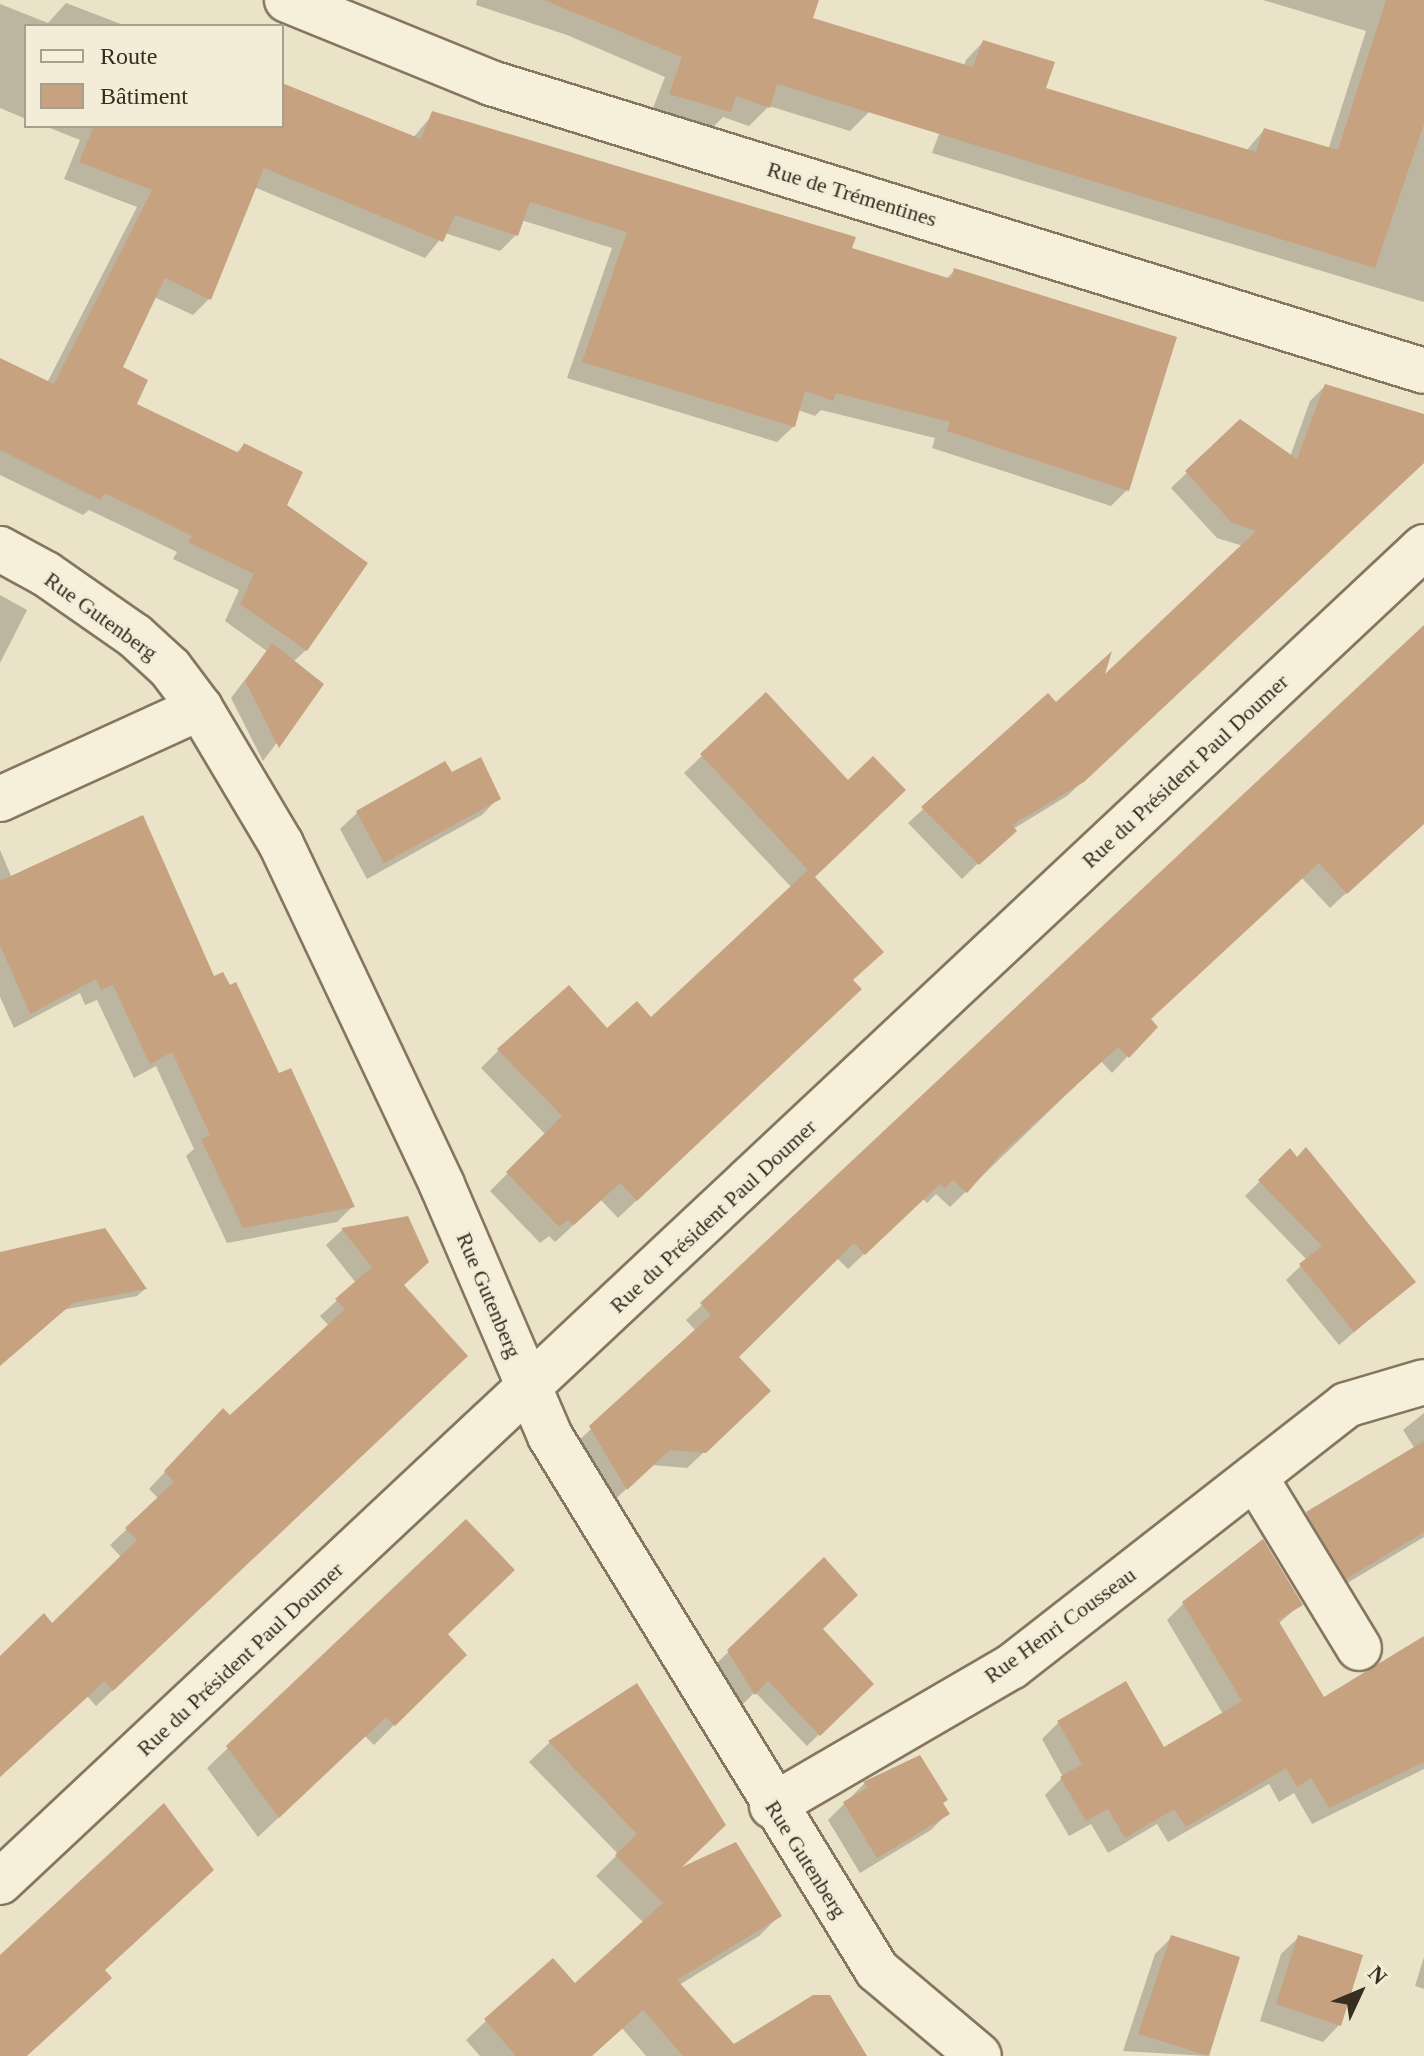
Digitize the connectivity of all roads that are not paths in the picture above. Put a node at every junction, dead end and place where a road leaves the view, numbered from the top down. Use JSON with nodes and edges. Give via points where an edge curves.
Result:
{"nodes":[{"id":1,"x":287,"y":0,"type":"edge"},
{"id":2,"x":1424,"y":371,"type":"edge"},
{"id":3,"x":1424,"y":547,"type":"edge"},
{"id":4,"x":0,"y":549,"type":"edge"},
{"id":5,"x":200,"y":708,"type":"junction"},
{"id":6,"x":0,"y":799,"type":"edge"},
{"id":7,"x":1424,"y":1382,"type":"edge"},
{"id":8,"x":530,"y":1387,"type":"junction"},
{"id":9,"x":1255,"y":1477,"type":"junction"},
{"id":10,"x":1359,"y":1648,"type":"dead end"},
{"id":11,"x":772,"y":1806,"type":"junction"},
{"id":12,"x":0,"y":1882,"type":"edge"},
{"id":13,"x":979,"y":2056,"type":"edge"}],
"edges":[{"from":1,"to":2,"type":"street","name":"Rue de Trémentines","via":[[491,83]]},
{"from":3,"to":8,"type":"street","name":"Rue du Président Paul Doumer"},
{"from":4,"to":5,"type":"street","name":"Rue Gutenberg","via":[[135,636],[170,668]]},
{"from":5,"to":6,"type":"street"},
{"from":5,"to":8,"type":"street","name":"Rue Gutenberg","via":[[281,844],[442,1185]]},
{"from":7,"to":9,"type":"street","name":"Rue Henri Cousseau","via":[[1346,1405]]},
{"from":8,"to":11,"type":"street","name":"Rue Gutenberg","via":[[550,1436]]},
{"from":8,"to":12,"type":"street","name":"Rue du Président Paul Doumer"},
{"from":9,"to":10,"type":"street"},
{"from":9,"to":11,"type":"street","name":"Rue Henri Cousseau","via":[[1011,1667]]},
{"from":11,"to":13,"type":"street","name":"Rue Gutenberg","via":[[877,1970]]}]}
